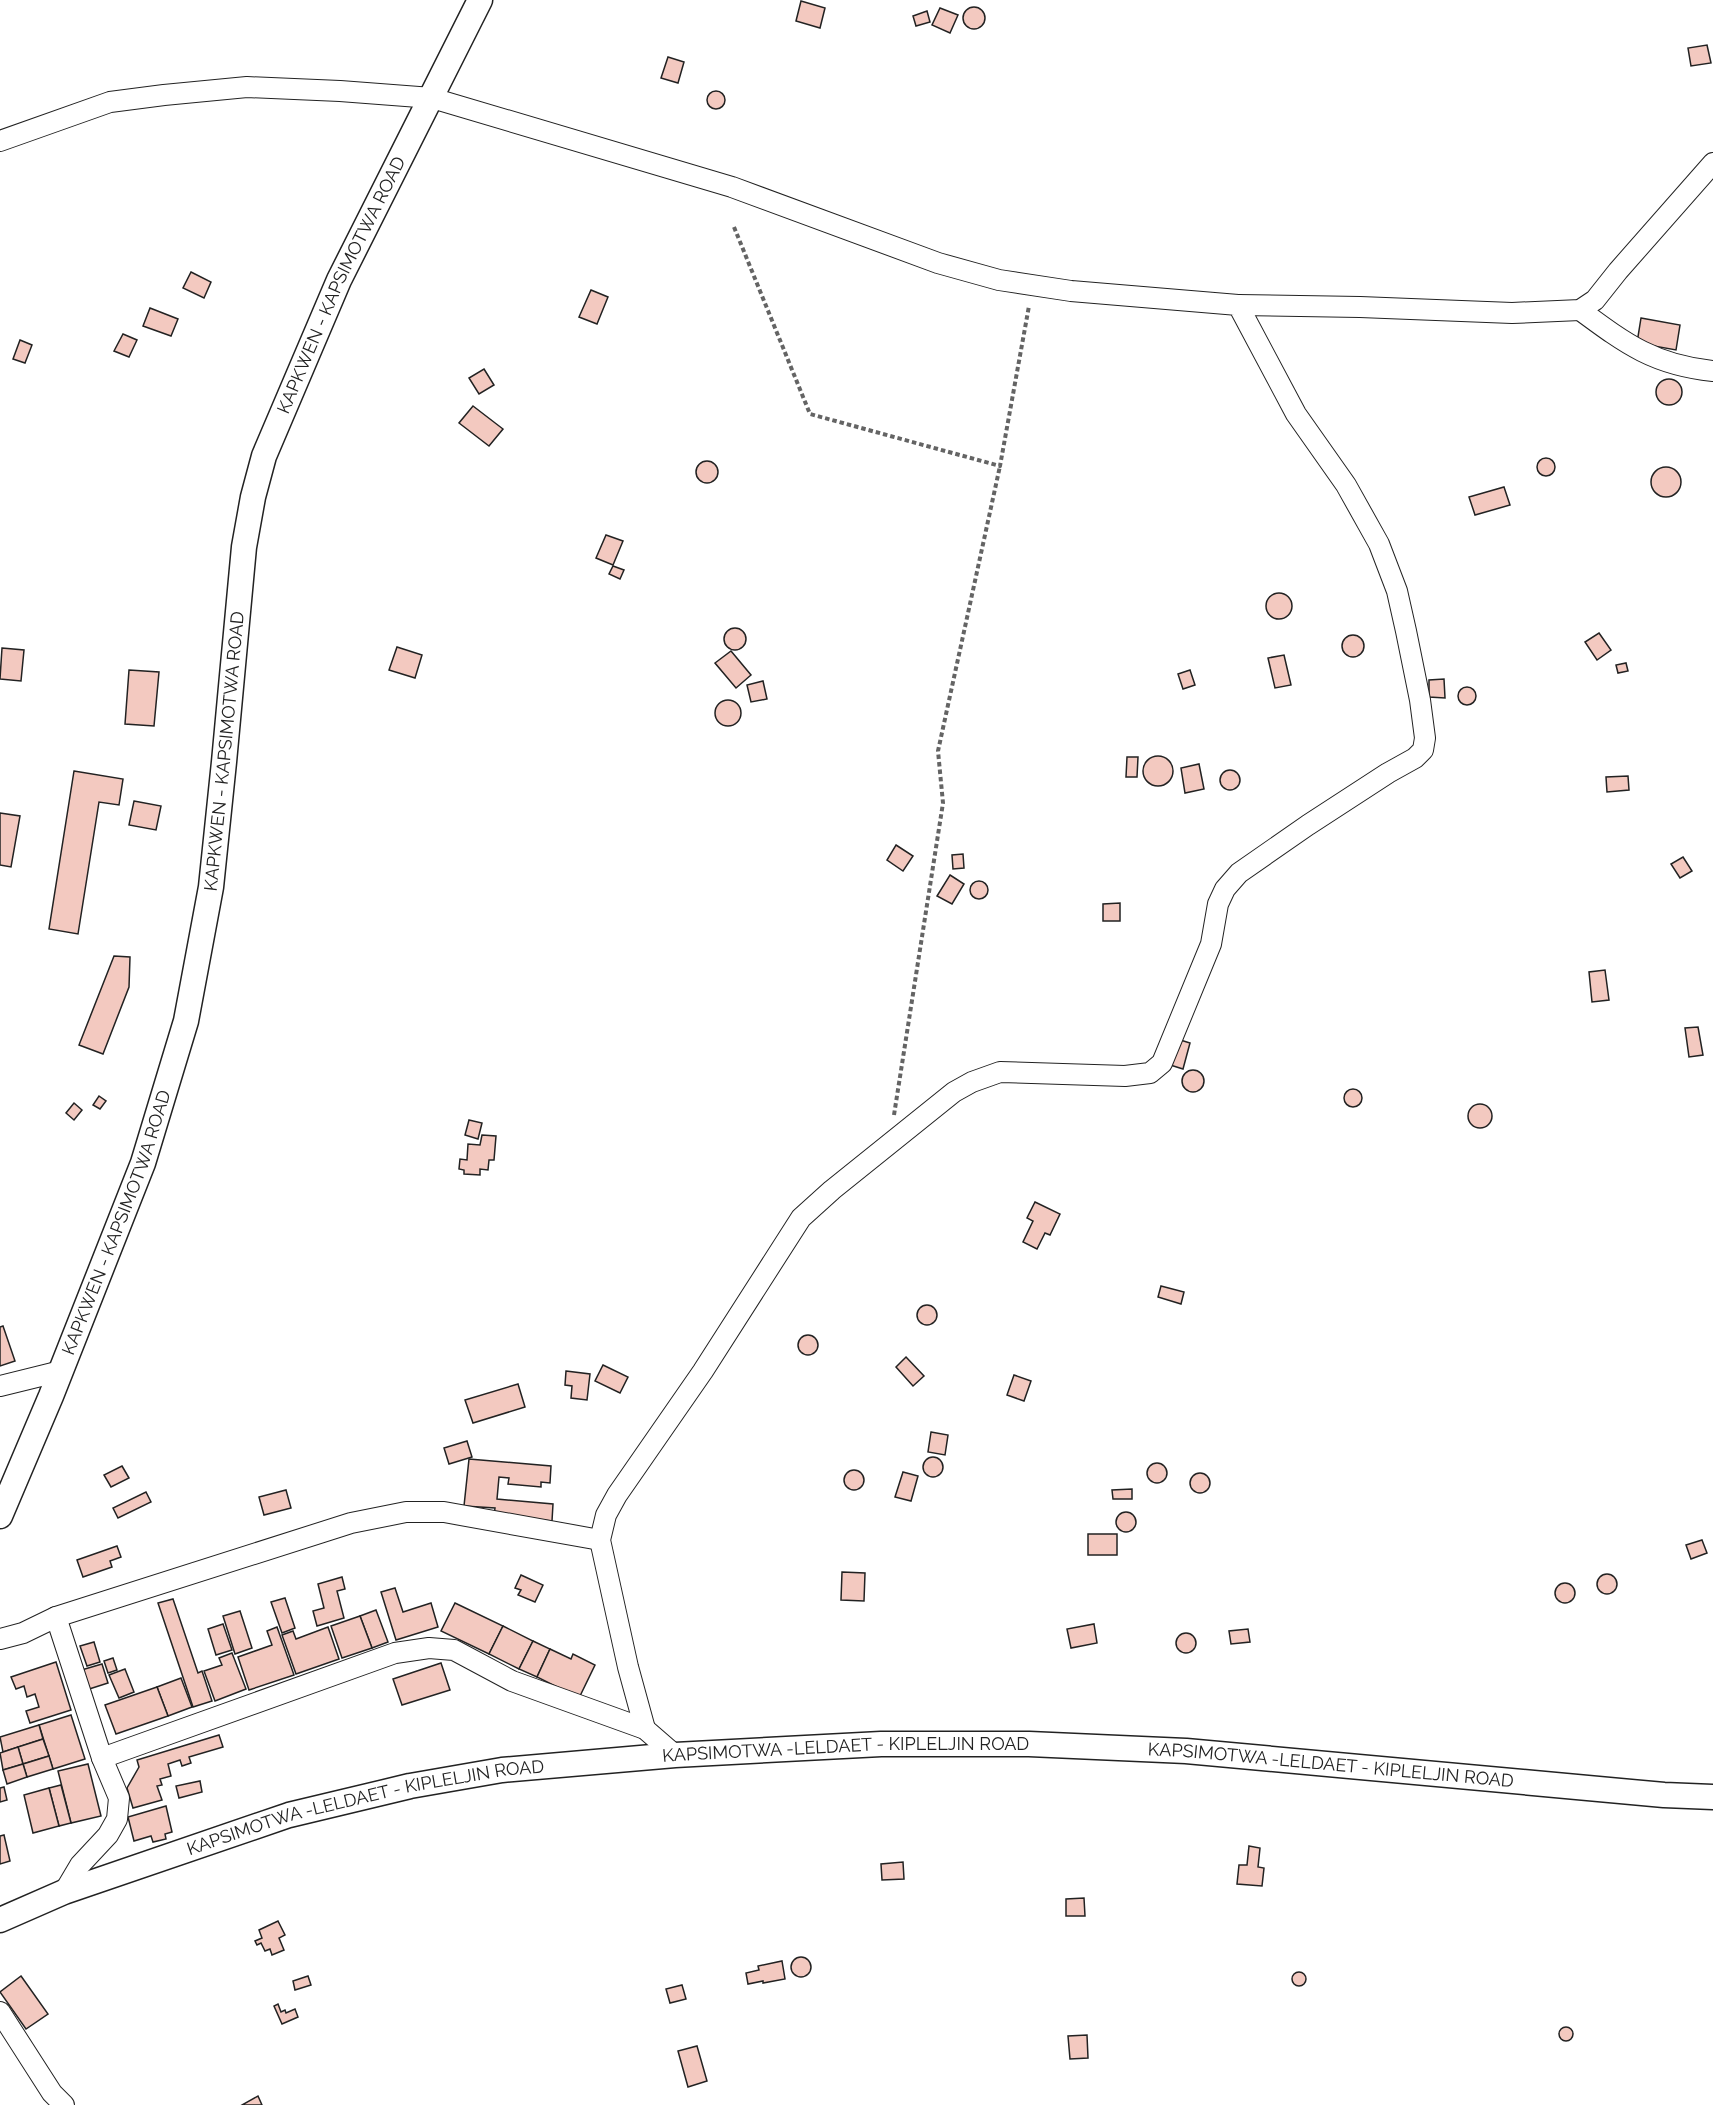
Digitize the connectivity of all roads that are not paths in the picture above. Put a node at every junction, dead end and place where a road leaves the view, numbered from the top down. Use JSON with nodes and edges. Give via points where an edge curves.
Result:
{"nodes":[{"id":1,"x":480,"y":0,"type":"edge"},
{"id":2,"x":432,"y":98,"type":"junction"},
{"id":3,"x":0,"y":141,"type":"edge"},
{"id":4,"x":1713,"y":163,"type":"edge"},
{"id":5,"x":1238,"y":305,"type":"junction"},
{"id":6,"x":1580,"y":310,"type":"junction"},
{"id":7,"x":1713,"y":371,"type":"edge"},
{"id":8,"x":61,"y":1371,"type":"junction"},
{"id":9,"x":0,"y":1386,"type":"edge"},
{"id":10,"x":0,"y":1516,"type":"edge"},
{"id":11,"x":600,"y":1540,"type":"junction"},
{"id":12,"x":56,"y":1617,"type":"junction"},
{"id":13,"x":0,"y":1638,"type":"edge"},
{"id":14,"x":645,"y":1729,"type":"junction"},
{"id":15,"x":675,"y":1755,"type":"junction"},
{"id":16,"x":102,"y":1758,"type":"junction"},
{"id":17,"x":1713,"y":1797,"type":"edge"},
{"id":18,"x":64,"y":1892,"type":"junction"},
{"id":19,"x":0,"y":1920,"type":"edge"},
{"id":20,"x":0,"y":2012,"type":"edge"},
{"id":21,"x":64,"y":2105,"type":"edge"}],
"edges":[{"from":1,"to":2,"type":"street","name":"KAPKWEN - KAPSIMOTWA ROAD"},
{"from":2,"to":3,"type":"street","via":[[247,87],[164,94],[110,102]]},
{"from":2,"to":5,"type":"street","via":[[732,187],[938,263],[999,280],[1071,291]]},
{"from":2,"to":8,"type":"street","name":"KAPKWEN - KAPSIMOTWA ROAD","via":[[339,280],[264,456],[244,547],[211,887],[186,1021],[143,1163]]},
{"from":4,"to":6,"type":"street","via":[[1595,300]]},
{"from":5,"to":6,"type":"street","via":[[1512,313]]},
{"from":5,"to":11,"type":"street","via":[[1296,414],[1346,485],[1379,544],[1397,591],[1406,631],[1420,700],[1423,750],[1239,873],[1225,889],[1218,904],[1211,944],[1162,1063],[1150,1073],[1125,1076],[1000,1072],[972,1082],[954,1092],[801,1218],[703,1371],[617,1495],[606,1515]]},
{"from":6,"to":7,"type":"street","via":[[1639,352],[1669,363]]},
{"from":8,"to":9,"type":"street"},
{"from":8,"to":10,"type":"street","name":"KAPKWEN - KAPSIMOTWA ROAD"},
{"from":11,"to":12,"type":"street","via":[[444,1512],[406,1512],[351,1523]]},
{"from":11,"to":14,"type":"street"},
{"from":12,"to":13,"type":"street","via":[[23,1633]]},
{"from":12,"to":16,"type":"street"},
{"from":14,"to":15,"type":"street"},
{"from":14,"to":16,"type":"street","via":[[512,1681],[454,1650],[429,1648],[395,1653]]},
{"from":15,"to":17,"type":"street","name":"KAPSIMOTWA -LELDAET - KIPLELJIN ROAD","via":[[880,1744],[1029,1744],[1186,1751]]},
{"from":15,"to":18,"type":"street","name":"KAPSIMOTWA -LELDAET - KIPLELJIN ROAD","via":[[502,1770],[410,1786],[289,1815]]},
{"from":16,"to":18,"type":"street","via":[[119,1798],[117,1819]]},
{"from":18,"to":19,"type":"street","name":"KAPSIMOTWA -LELDAET - KIPLELJIN ROAD"},
{"from":20,"to":21,"type":"street","via":[[52,2093]]}]}
